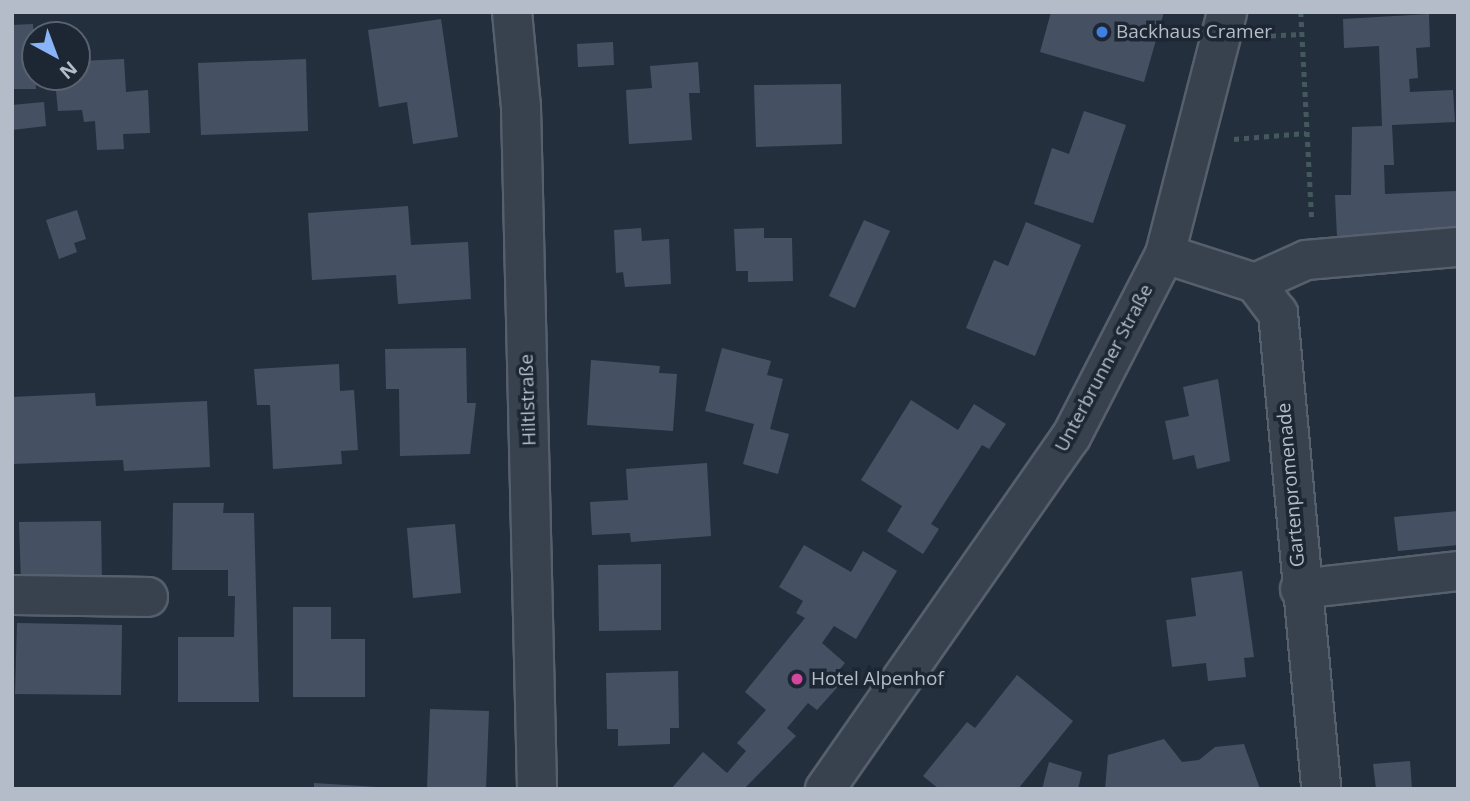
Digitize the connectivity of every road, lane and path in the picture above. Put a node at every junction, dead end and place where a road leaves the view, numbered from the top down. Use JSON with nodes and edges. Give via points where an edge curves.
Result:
{"nodes":[{"id":1,"x":512,"y":12,"type":"edge"},
{"id":2,"x":1227,"y":12,"type":"edge"},
{"id":3,"x":1306,"y":132,"type":"dead end"},
{"id":4,"x":1194,"y":142,"type":"junction"},
{"id":5,"x":1458,"y":247,"type":"edge"},
{"id":6,"x":1165,"y":254,"type":"junction"},
{"id":7,"x":1255,"y":283,"type":"junction"},
{"id":8,"x":1458,"y":571,"type":"edge"},
{"id":9,"x":1300,"y":589,"type":"junction"},
{"id":10,"x":12,"y":595,"type":"edge"},
{"id":11,"x":148,"y":597,"type":"dead end"},
{"id":12,"x":537,"y":789,"type":"edge"},
{"id":13,"x":825,"y":789,"type":"edge"},
{"id":14,"x":1321,"y":789,"type":"edge"}],
"edges":[{"from":1,"to":12,"type":"street","name":"Hiltlstraße","via":[[521,108]]},
{"from":2,"to":4,"type":"street","name":"Unterbrunner Straße"},
{"from":3,"to":4,"type":"path"},
{"from":4,"to":6,"type":"street","name":"Unterbrunner Straße"},
{"from":5,"to":7,"type":"street","via":[[1306,260]]},
{"from":6,"to":7,"type":"street"},
{"from":6,"to":13,"type":"street","name":"Unterbrunner Straße","via":[[1071,437]]},
{"from":7,"to":9,"type":"street","name":"Gartenpromenade","via":[[1278,313]]},
{"from":8,"to":9,"type":"street"},
{"from":9,"to":14,"type":"street","name":"Gartenpromenade"},
{"from":10,"to":11,"type":"street"}]}
